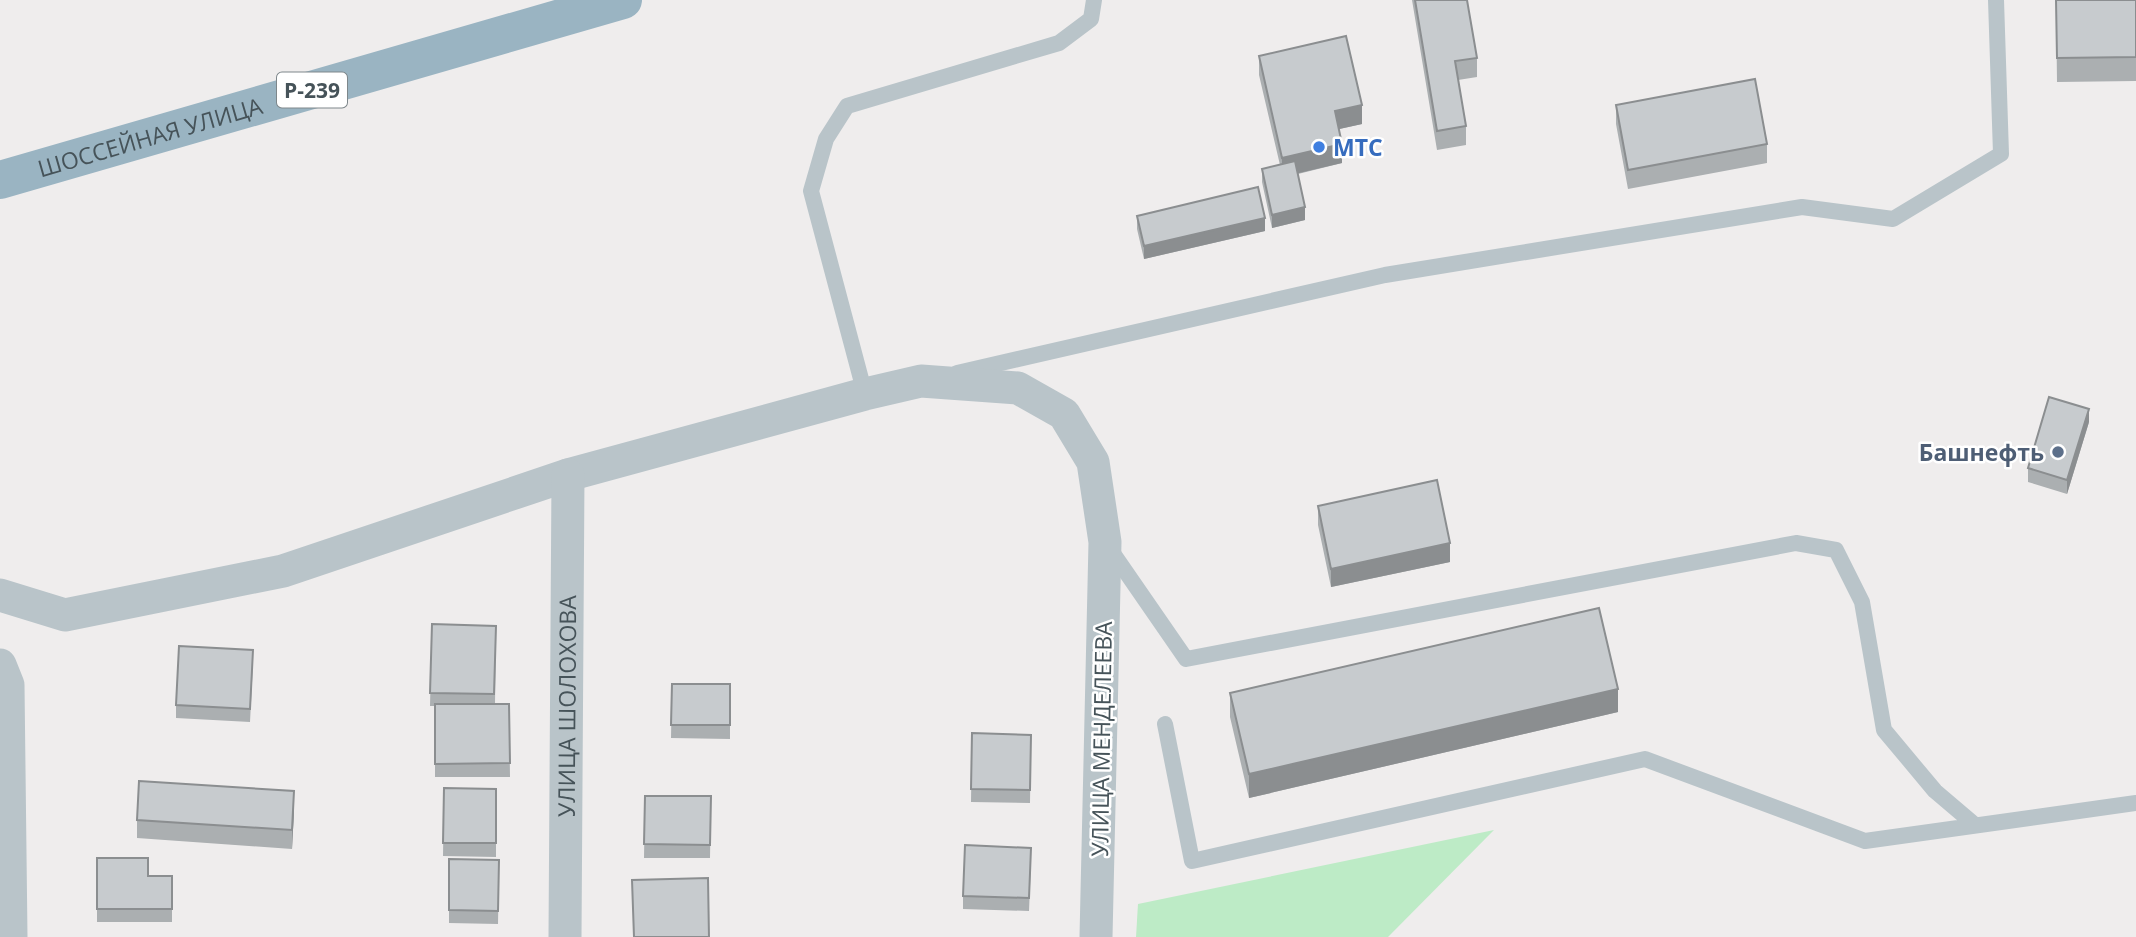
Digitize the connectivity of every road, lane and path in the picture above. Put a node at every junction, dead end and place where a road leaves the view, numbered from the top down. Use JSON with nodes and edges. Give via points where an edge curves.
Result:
{"nodes":[{"id":1,"x":623,"y":0,"type":"edge"},
{"id":2,"x":1094,"y":0,"type":"edge"},
{"id":3,"x":1996,"y":0,"type":"edge"},
{"id":4,"x":0,"y":180,"type":"edge"},
{"id":5,"x":921,"y":381,"type":"junction"},
{"id":6,"x":865,"y":394,"type":"junction"},
{"id":7,"x":568,"y":475,"type":"junction"},
{"id":8,"x":1105,"y":542,"type":"junction"},
{"id":9,"x":0,"y":595,"type":"edge"},
{"id":10,"x":0,"y":665,"type":"edge"},
{"id":11,"x":1165,"y":724,"type":"dead end"},
{"id":12,"x":2136,"y":803,"type":"edge"},
{"id":13,"x":1975,"y":825,"type":"junction"},
{"id":14,"x":11,"y":937,"type":"edge"},
{"id":15,"x":565,"y":937,"type":"edge"},
{"id":16,"x":1097,"y":937,"type":"edge"}],
"edges":[{"from":1,"to":4,"type":"highway","name":"ШОССЕЙНАЯ УЛИЦА","number":"Р-239"},
{"from":2,"to":6,"type":"lane","via":[[1091,19],[1059,43],[846,106],[826,139],[811,191]]},
{"from":3,"to":5,"type":"lane","via":[[2001,154],[1893,219],[1802,207],[1385,275]]},
{"from":5,"to":6,"type":"street","name":"УЛИЦА МЕНДЕЛЕЕВА"},
{"from":5,"to":8,"type":"street","name":"УЛИЦА МЕНДЕЛЕЕВА","via":[[1018,388],[1064,414],[1093,462]]},
{"from":6,"to":7,"type":"street","name":"УЛИЦА МЕНДЕЛЕЕВА"},
{"from":7,"to":9,"type":"street","name":"УЛИЦА МЕНДЕЛЕЕВА","via":[[283,571],[65,615]]},
{"from":7,"to":15,"type":"street","name":"УЛИЦА ШОЛОХОВА"},
{"from":8,"to":13,"type":"lane","via":[[1186,659],[1796,543],[1836,550],[1862,603],[1884,730],[1935,791]]},
{"from":8,"to":16,"type":"street","name":"УЛИЦА МЕНДЕЛЕЕВА"},
{"from":10,"to":14,"type":"street","via":[[8,685]]},
{"from":11,"to":13,"type":"lane","via":[[1192,861],[1645,759],[1865,841]]},
{"from":12,"to":13,"type":"lane"}]}
